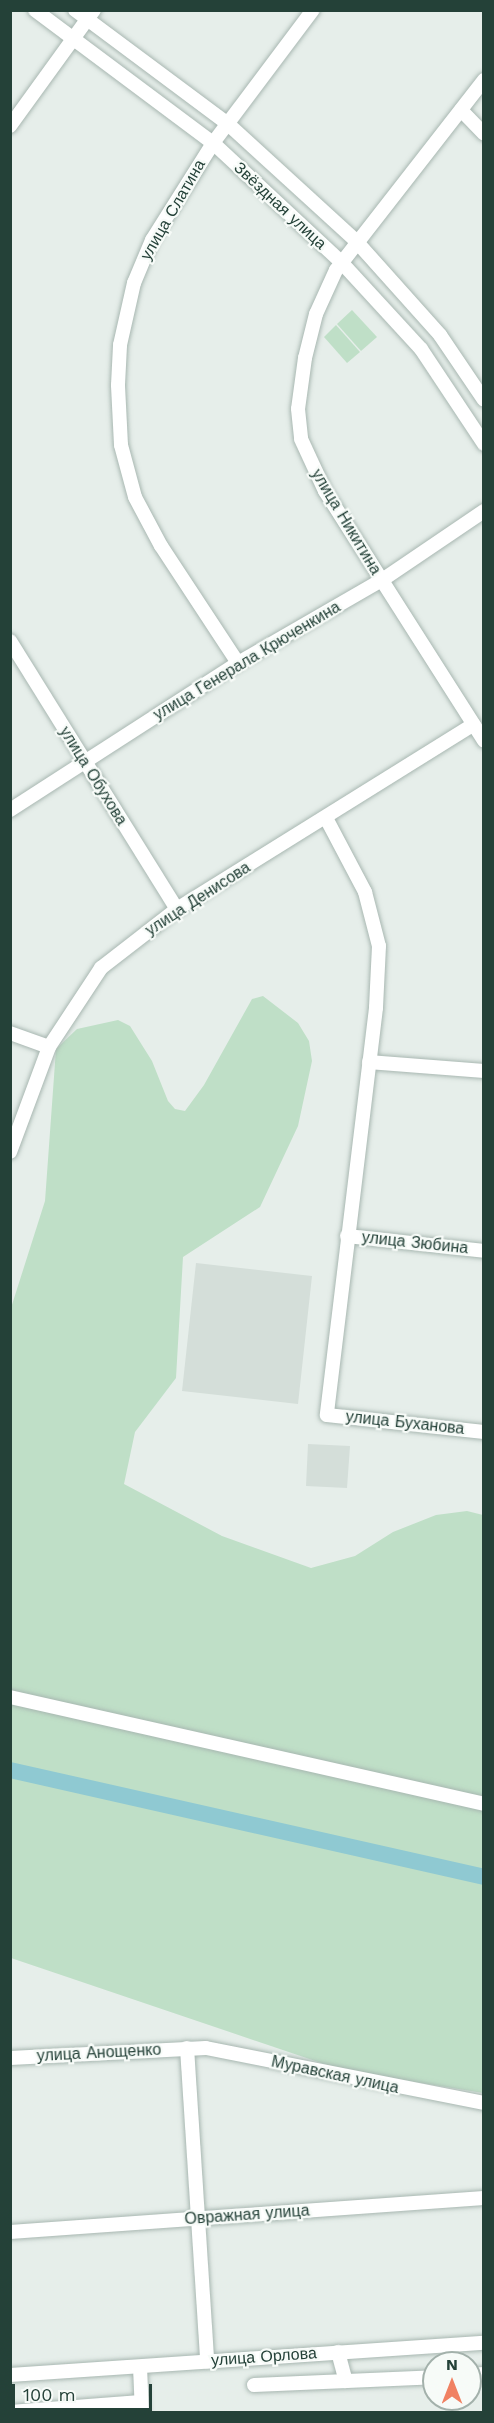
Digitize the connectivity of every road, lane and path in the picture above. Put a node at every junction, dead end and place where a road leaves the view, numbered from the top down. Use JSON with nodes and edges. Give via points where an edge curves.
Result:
{"nodes":[{"id":1,"x":35,"y":10,"type":"edge"},
{"id":2,"x":75,"y":10,"type":"edge"},
{"id":3,"x":313,"y":10,"type":"edge"},
{"id":4,"x":91,"y":15,"type":"edge"},
{"id":5,"x":73,"y":39,"type":"junction"},
{"id":6,"x":483,"y":80,"type":"edge"},
{"id":7,"x":461,"y":110,"type":"junction"},
{"id":8,"x":228,"y":124,"type":"junction"},
{"id":9,"x":10,"y":126,"type":"edge"},
{"id":10,"x":483,"y":134,"type":"edge"},
{"id":11,"x":213,"y":143,"type":"junction"},
{"id":12,"x":356,"y":242,"type":"junction"},
{"id":13,"x":341,"y":262,"type":"junction"},
{"id":14,"x":483,"y":400,"type":"edge"},
{"id":15,"x":483,"y":444,"type":"edge"},
{"id":16,"x":483,"y":511,"type":"edge"},
{"id":17,"x":382,"y":580,"type":"junction"},
{"id":18,"x":10,"y":641,"type":"edge"},
{"id":19,"x":238,"y":663,"type":"junction"},
{"id":20,"x":473,"y":725,"type":"junction"},
{"id":21,"x":483,"y":741,"type":"edge"},
{"id":22,"x":83,"y":763,"type":"junction"},
{"id":23,"x":10,"y":810,"type":"edge"},
{"id":24,"x":326,"y":818,"type":"junction"},
{"id":25,"x":177,"y":909,"type":"junction"},
{"id":26,"x":10,"y":1033,"type":"edge"},
{"id":27,"x":49,"y":1047,"type":"junction"},
{"id":28,"x":369,"y":1062,"type":"junction"},
{"id":29,"x":483,"y":1071,"type":"edge"},
{"id":30,"x":10,"y":1152,"type":"edge"},
{"id":31,"x":347,"y":1236,"type":"junction"},
{"id":32,"x":483,"y":1251,"type":"edge"},
{"id":33,"x":483,"y":1432,"type":"edge"},
{"id":34,"x":10,"y":1697,"type":"edge"},
{"id":35,"x":483,"y":1804,"type":"edge"},
{"id":36,"x":187,"y":2048,"type":"junction"},
{"id":37,"x":10,"y":2058,"type":"edge"},
{"id":38,"x":483,"y":2103,"type":"edge"},
{"id":39,"x":483,"y":2199,"type":"edge"},
{"id":40,"x":198,"y":2219,"type":"junction"},
{"id":41,"x":10,"y":2232,"type":"edge"},
{"id":42,"x":483,"y":2343,"type":"edge"},
{"id":43,"x":338,"y":2352,"type":"junction"},
{"id":44,"x":207,"y":2361,"type":"junction"},
{"id":45,"x":140,"y":2367,"type":"junction"},
{"id":46,"x":10,"y":2375,"type":"edge"},
{"id":47,"x":422,"y":2377,"type":"edge"},
{"id":48,"x":345,"y":2380,"type":"junction"},
{"id":49,"x":254,"y":2385,"type":"dead end"},
{"id":50,"x":142,"y":2407,"type":"edge"},
{"id":51,"x":10,"y":2412,"type":"edge"}],
"edges":[{"from":1,"to":5,"type":"street","name":"Звёздная улица"},
{"from":2,"to":4,"type":"street","name":"Звёздная улица"},
{"from":3,"to":8,"type":"street","name":"улица Слатина"},
{"from":4,"to":5,"type":"street"},
{"from":4,"to":8,"type":"street","name":"Звёздная улица"},
{"from":5,"to":9,"type":"street"},
{"from":5,"to":11,"type":"street","name":"Звёздная улица"},
{"from":6,"to":7,"type":"street","name":"улица Никитина"},
{"from":7,"to":10,"type":"street"},
{"from":7,"to":12,"type":"street","name":"улица Никитина"},
{"from":8,"to":11,"type":"street","name":"улица Слатина"},
{"from":8,"to":12,"type":"street","name":"Звёздная улица"},
{"from":11,"to":13,"type":"street","name":"Звёздная улица"},
{"from":11,"to":19,"type":"street","name":"улица Слатина","via":[[152,240],[134,283],[120,345],[118,385],[121,445],[135,497],[161,546]]},
{"from":12,"to":13,"type":"street","name":"улица Никитина"},
{"from":12,"to":14,"type":"street","name":"Звёздная улица","via":[[440,335]]},
{"from":13,"to":15,"type":"street","name":"Звёздная улица","via":[[421,349]]},
{"from":13,"to":17,"type":"street","name":"улица Никитина","via":[[316,314],[305,358],[298,409],[301,438],[311,464]]},
{"from":16,"to":17,"type":"street","name":"улица Генерала Крюченкина"},
{"from":17,"to":19,"type":"street","name":"улица Генерала Крюченкина"},
{"from":17,"to":20,"type":"street","name":"улица Никитина"},
{"from":18,"to":22,"type":"street","name":"улица Обухова"},
{"from":19,"to":22,"type":"street","name":"улица Генерала Крюченкина"},
{"from":20,"to":21,"type":"street","name":"улица Никитина"},
{"from":20,"to":24,"type":"street","name":"улица Денисова"},
{"from":22,"to":23,"type":"street","name":"улица Генерала Крюченкина"},
{"from":22,"to":25,"type":"street","name":"улица Обухова"},
{"from":24,"to":25,"type":"street","name":"улица Денисова"},
{"from":24,"to":28,"type":"street","via":[[365,892],[379,945]]},
{"from":25,"to":27,"type":"street","name":"улица Денисова","via":[[101,968]]},
{"from":26,"to":27,"type":"street"},
{"from":27,"to":30,"type":"street","name":"улица Денисова"},
{"from":28,"to":29,"type":"street"},
{"from":28,"to":31,"type":"street"},
{"from":31,"to":32,"type":"street","name":"улица Зюбина"},
{"from":31,"to":33,"type":"street","name":"улица Буханова","via":[[327,1415]]},
{"from":34,"to":35,"type":"street"},
{"from":36,"to":37,"type":"street","name":"улица Анощенко"},
{"from":36,"to":38,"type":"street","name":"Муравская улица","via":[[258,2058]]},
{"from":36,"to":40,"type":"street"},
{"from":39,"to":40,"type":"street","name":"Овражная улица"},
{"from":40,"to":41,"type":"street","name":"Овражная улица"},
{"from":40,"to":44,"type":"street"},
{"from":42,"to":43,"type":"street","name":"улица Орлова"},
{"from":43,"to":44,"type":"street","name":"улица Орлова"},
{"from":43,"to":48,"type":"street","name":"улица Орлова"},
{"from":44,"to":45,"type":"street","name":"улица Орлова"},
{"from":45,"to":46,"type":"street","name":"улица Орлова"},
{"from":45,"to":50,"type":"street"},
{"from":47,"to":48,"type":"street"},
{"from":48,"to":49,"type":"street"},
{"from":50,"to":51,"type":"street"}]}
